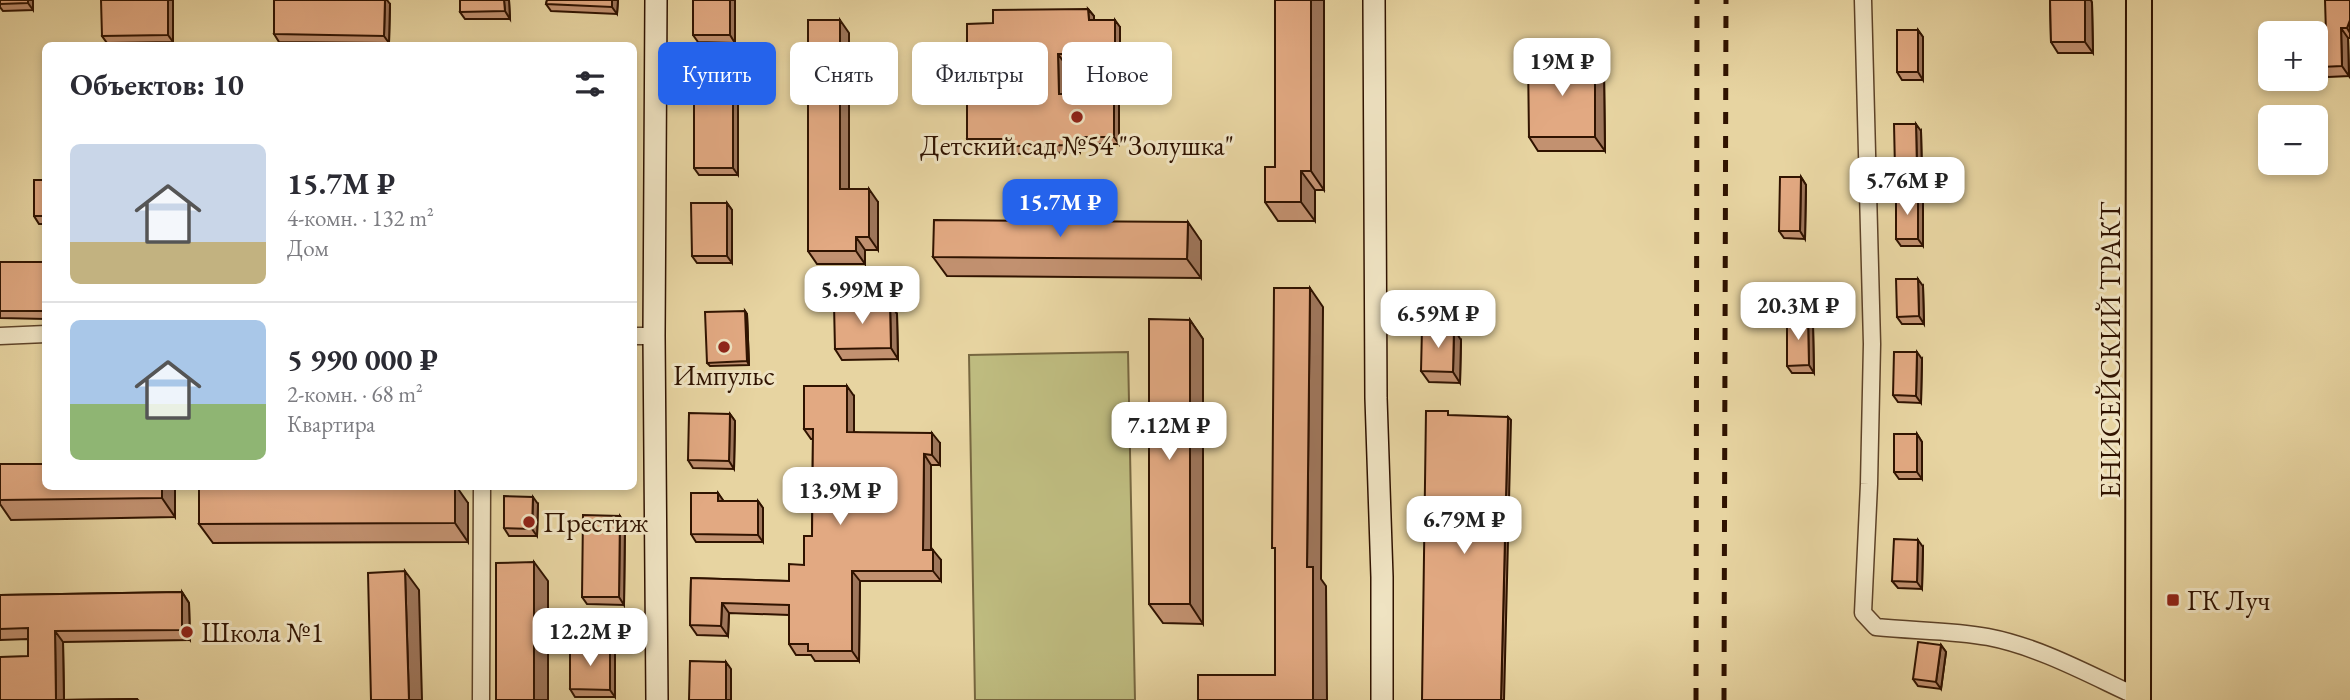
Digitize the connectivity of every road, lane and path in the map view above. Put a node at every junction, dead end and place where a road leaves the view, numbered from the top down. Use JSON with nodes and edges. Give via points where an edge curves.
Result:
{"nodes":[{"id":1,"x":656,"y":0,"type":"edge"},
{"id":2,"x":1374,"y":0,"type":"edge"},
{"id":3,"x":1863,"y":0,"type":"edge"},
{"id":4,"x":2139,"y":0,"type":"edge"},
{"id":5,"x":42,"y":334,"type":"edge"},
{"id":6,"x":0,"y":336,"type":"edge"},
{"id":7,"x":644,"y":336,"type":"edge"},
{"id":8,"x":482,"y":490,"type":"edge"},
{"id":9,"x":2138,"y":698,"type":"edge"},
{"id":10,"x":481,"y":700,"type":"edge"},
{"id":11,"x":657,"y":700,"type":"edge"},
{"id":12,"x":1382,"y":700,"type":"edge"}],
"edges":[{"from":1,"to":7,"type":"street"},
{"from":2,"to":12,"type":"street"},
{"from":3,"to":9,"type":"street","via":[[1872,344],[1863,613],[1876,627],[1991,638],[2070,665]]},
{"from":4,"to":9,"type":"main road","name":"ЕНИСЕЙСКИЙ ТРАКТ"},
{"from":5,"to":6,"type":"street"},
{"from":7,"to":11,"type":"street"},
{"from":8,"to":10,"type":"street"}]}
